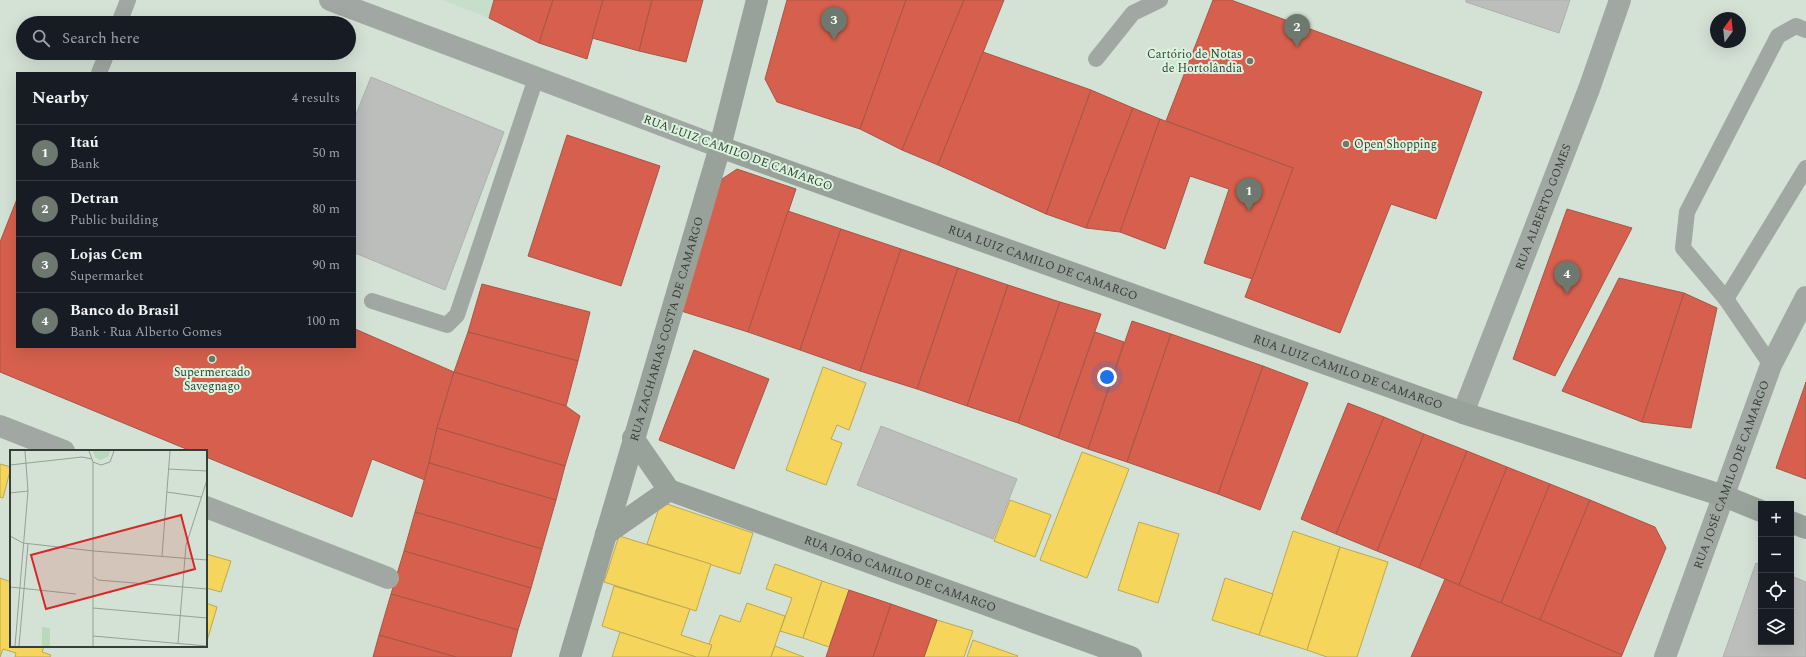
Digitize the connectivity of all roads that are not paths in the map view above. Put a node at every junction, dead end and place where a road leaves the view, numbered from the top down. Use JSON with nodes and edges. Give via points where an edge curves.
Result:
{"nodes":[{"id":1,"x":128,"y":0,"type":"edge"},
{"id":2,"x":330,"y":0,"type":"edge"},
{"id":3,"x":757,"y":0,"type":"edge"},
{"id":4,"x":1160,"y":0,"type":"edge"},
{"id":5,"x":1620,"y":0,"type":"edge"},
{"id":6,"x":122,"y":16,"type":"edge"},
{"id":7,"x":1806,"y":30,"type":"edge"},
{"id":8,"x":1096,"y":59,"type":"dead end"},
{"id":9,"x":104,"y":60,"type":"edge"},
{"id":10,"x":99,"y":72,"type":"edge"},
{"id":11,"x":536,"y":78,"type":"junction"},
{"id":12,"x":720,"y":147,"type":"junction"},
{"id":13,"x":1806,"y":168,"type":"edge"},
{"id":14,"x":1806,"y":297,"type":"edge"},
{"id":15,"x":1726,"y":299,"type":"junction"},
{"id":16,"x":372,"y":301,"type":"dead end"},
{"id":17,"x":1771,"y":365,"type":"junction"},
{"id":18,"x":1463,"y":413,"type":"junction"},
{"id":19,"x":0,"y":426,"type":"edge"},
{"id":20,"x":633,"y":438,"type":"junction"},
{"id":21,"x":61,"y":450,"type":"edge"},
{"id":22,"x":669,"y":490,"type":"junction"},
{"id":23,"x":1724,"y":496,"type":"junction"},
{"id":24,"x":207,"y":506,"type":"edge"},
{"id":25,"x":1758,"y":510,"type":"edge"},
{"id":26,"x":1794,"y":523,"type":"edge"},
{"id":27,"x":1806,"y":528,"type":"edge"},
{"id":28,"x":606,"y":534,"type":"junction"},
{"id":29,"x":388,"y":578,"type":"dead end"},
{"id":30,"x":570,"y":657,"type":"edge"},
{"id":31,"x":1132,"y":657,"type":"edge"},
{"id":32,"x":1665,"y":657,"type":"edge"}],
"edges":[{"from":1,"to":6,"type":"lane"},
{"from":2,"to":11,"type":"street","name":"RUA LUIZ CAMILO DE CAMARGO"},
{"from":3,"to":12,"type":"main road","name":"RUA ZACHARIAS COSTA DE CAMARGO"},
{"from":4,"to":8,"type":"lane","via":[[1133,13]]},
{"from":5,"to":18,"type":"street","name":"RUA ALBERTO GOMES","via":[[1589,89]]},
{"from":7,"to":15,"type":"lane","via":[[1796,26],[1778,36],[1687,212],[1683,248]]},
{"from":9,"to":10,"type":"lane"},
{"from":11,"to":12,"type":"street","name":"RUA LUIZ CAMILO DE CAMARGO"},
{"from":11,"to":16,"type":"lane","via":[[457,315],[447,325]]},
{"from":12,"to":18,"type":"main road","name":"RUA LUIZ CAMILO DE CAMARGO"},
{"from":12,"to":20,"type":"main road","name":"RUA ZACHARIAS COSTA DE CAMARGO"},
{"from":13,"to":15,"type":"lane"},
{"from":14,"to":17,"type":"street","name":"RUA JOSÉ CAMILO DE CAMARGO"},
{"from":15,"to":17,"type":"lane"},
{"from":17,"to":23,"type":"street","name":"RUA JOSÉ CAMILO DE CAMARGO"},
{"from":18,"to":23,"type":"main road","name":"RUA LUIZ CAMILO DE CAMARGO"},
{"from":19,"to":21,"type":"street"},
{"from":20,"to":22,"type":"main road"},
{"from":20,"to":28,"type":"main road","name":"RUA ZACHARIAS COSTA DE CAMARGO"},
{"from":22,"to":28,"type":"main road"},
{"from":22,"to":31,"type":"main road","name":"RUA JOÃO CAMILO DE CAMARGO"},
{"from":23,"to":25,"type":"main road","name":"RUA LUIZ CAMILO DE CAMARGO"},
{"from":23,"to":32,"type":"street","name":"RUA JOSÉ CAMILO DE CAMARGO"},
{"from":24,"to":29,"type":"street"},
{"from":26,"to":27,"type":"main road"},
{"from":28,"to":30,"type":"main road","name":"RUA ZACHARIAS COSTA DE CAMARGO"}]}
